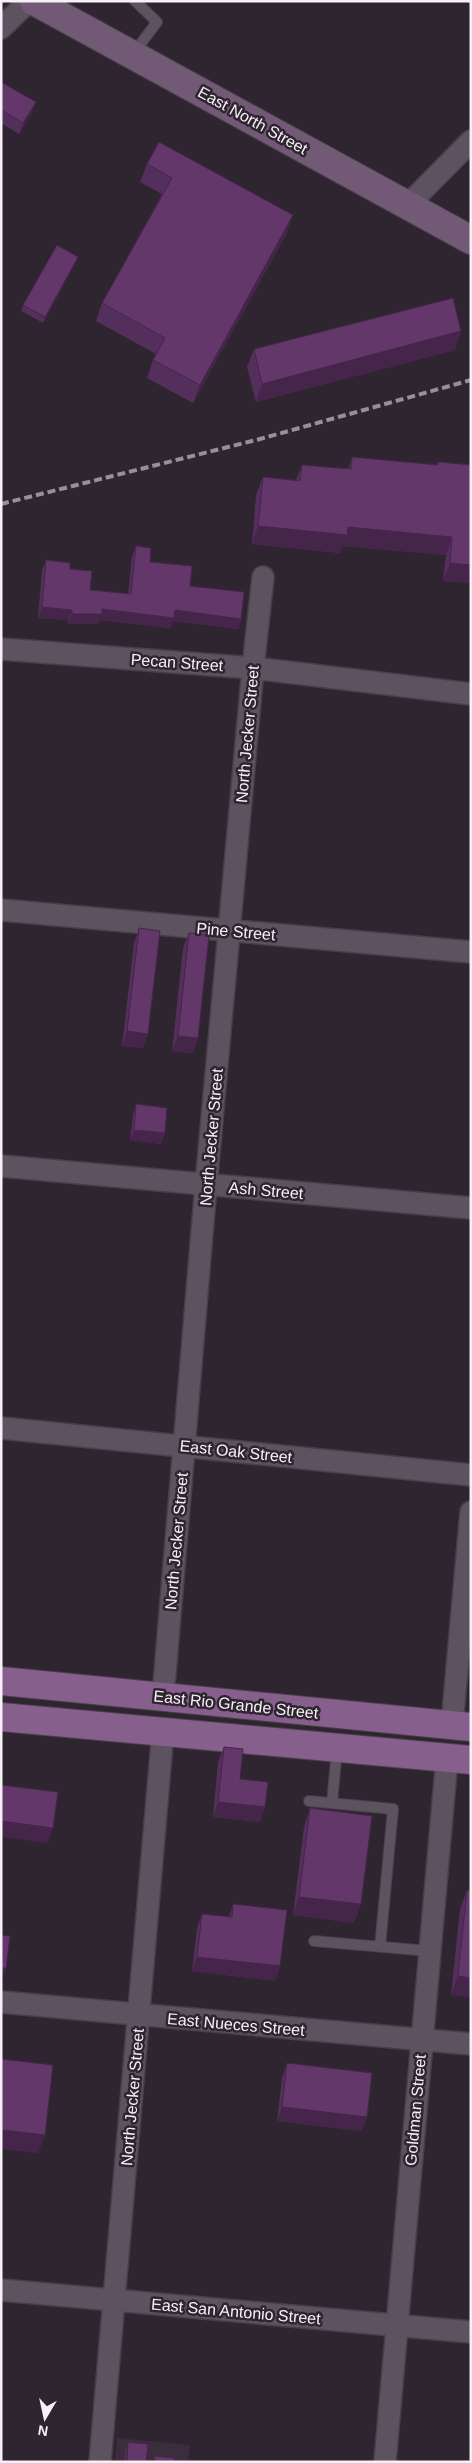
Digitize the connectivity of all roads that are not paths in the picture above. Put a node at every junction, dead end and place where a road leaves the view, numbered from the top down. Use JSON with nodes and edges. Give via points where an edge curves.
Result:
{"nodes":[{"id":1,"x":29,"y":1,"type":"edge"},
{"id":2,"x":34,"y":1,"type":"edge"},
{"id":3,"x":135,"y":1,"type":"edge"},
{"id":4,"x":1,"y":28,"type":"edge"},
{"id":5,"x":132,"y":55,"type":"junction"},
{"id":6,"x":471,"y":141,"type":"edge"},
{"id":7,"x":408,"y":205,"type":"junction"},
{"id":8,"x":471,"y":240,"type":"edge"},
{"id":9,"x":263,"y":577,"type":"dead end"},
{"id":10,"x":1,"y":649,"type":"edge"},
{"id":11,"x":253,"y":668,"type":"junction"},
{"id":12,"x":471,"y":694,"type":"edge"},
{"id":13,"x":1,"y":910,"type":"edge"},
{"id":14,"x":229,"y":931,"type":"junction"},
{"id":15,"x":471,"y":952,"type":"edge"},
{"id":16,"x":1,"y":1166,"type":"edge"},
{"id":17,"x":206,"y":1185,"type":"junction"},
{"id":18,"x":471,"y":1208,"type":"edge"},
{"id":19,"x":1,"y":1428,"type":"edge"},
{"id":20,"x":183,"y":1446,"type":"junction"},
{"id":21,"x":471,"y":1475,"type":"edge"},
{"id":22,"x":471,"y":1512,"type":"edge"},
{"id":23,"x":469,"y":1562,"type":"edge"},
{"id":24,"x":1,"y":1681,"type":"edge"},
{"id":25,"x":163,"y":1697,"type":"junction"},
{"id":26,"x":1,"y":1717,"type":"edge"},
{"id":27,"x":163,"y":1731,"type":"junction"},
{"id":28,"x":464,"y":1732,"type":"edge"},
{"id":29,"x":337,"y":1748,"type":"junction"},
{"id":30,"x":370,"y":1751,"type":"junction"},
{"id":31,"x":459,"y":1759,"type":"edge"},
{"id":32,"x":309,"y":1801,"type":"dead end"},
{"id":33,"x":332,"y":1803,"type":"junction"},
{"id":34,"x":314,"y":1941,"type":"dead end"},
{"id":35,"x":380,"y":1946,"type":"junction"},
{"id":36,"x":430,"y":1950,"type":"junction"},
{"id":37,"x":1,"y":2002,"type":"edge"},
{"id":38,"x":139,"y":2015,"type":"junction"},
{"id":39,"x":421,"y":2040,"type":"junction"},
{"id":40,"x":471,"y":2044,"type":"edge"},
{"id":41,"x":1,"y":2290,"type":"edge"},
{"id":42,"x":114,"y":2301,"type":"junction"},
{"id":43,"x":397,"y":2325,"type":"junction"},
{"id":44,"x":471,"y":2332,"type":"edge"},
{"id":45,"x":100,"y":2462,"type":"edge"},
{"id":46,"x":385,"y":2462,"type":"edge"}],
"edges":[{"from":1,"to":4,"type":"street"},
{"from":2,"to":5,"type":"street","name":"East North Street"},
{"from":3,"to":5,"type":"lane","via":[[158,22]]},
{"from":5,"to":7,"type":"street","name":"East North Street"},
{"from":6,"to":7,"type":"street"},
{"from":7,"to":8,"type":"street","name":"East North Street"},
{"from":9,"to":11,"type":"street","name":"North Jecker Street"},
{"from":10,"to":11,"type":"street","name":"Pecan Street"},
{"from":11,"to":12,"type":"street","name":"Pecan Street"},
{"from":11,"to":14,"type":"street","name":"North Jecker Street"},
{"from":13,"to":14,"type":"street","name":"Pine Street"},
{"from":14,"to":15,"type":"street","name":"Pine Street"},
{"from":14,"to":17,"type":"street","name":"North Jecker Street"},
{"from":16,"to":17,"type":"street","name":"Ash Street"},
{"from":17,"to":18,"type":"street","name":"Ash Street"},
{"from":17,"to":20,"type":"street","name":"North Jecker Street"},
{"from":19,"to":20,"type":"street","name":"East Oak Street"},
{"from":20,"to":21,"type":"street","name":"East Oak Street"},
{"from":20,"to":25,"type":"street","name":"North Jecker Street"},
{"from":22,"to":23,"type":"street"},
{"from":23,"to":28,"type":"street"},
{"from":24,"to":25,"type":"main road","name":"East Rio Grande Street"},
{"from":25,"to":28,"type":"main road","name":"East Rio Grande Street"},
{"from":26,"to":27,"type":"main road","name":"East Rio Grande Street"},
{"from":27,"to":29,"type":"main road","name":"East Rio Grande Street"},
{"from":27,"to":38,"type":"street","name":"North Jecker Street"},
{"from":28,"to":30,"type":"main road","via":[[445,1733],[437,1738],[393,1736]]},
{"from":28,"to":31,"type":"main road"},
{"from":29,"to":30,"type":"main road","name":"East Rio Grande Street"},
{"from":29,"to":33,"type":"lane"},
{"from":30,"to":31,"type":"main road","name":"East Rio Grande Street"},
{"from":31,"to":36,"type":"street","name":"Goldman Street"},
{"from":32,"to":33,"type":"lane"},
{"from":33,"to":35,"type":"lane","via":[[394,1809]]},
{"from":34,"to":35,"type":"lane"},
{"from":35,"to":36,"type":"lane"},
{"from":36,"to":39,"type":"street","name":"Goldman Street"},
{"from":37,"to":38,"type":"street","name":"East Nueces Street"},
{"from":38,"to":39,"type":"street","name":"East Nueces Street"},
{"from":38,"to":42,"type":"street","name":"North Jecker Street"},
{"from":39,"to":40,"type":"street","name":"East Nueces Street"},
{"from":39,"to":43,"type":"street","name":"Goldman Street"},
{"from":41,"to":42,"type":"street","name":"East San Antonio Street"},
{"from":42,"to":43,"type":"street","name":"East San Antonio Street"},
{"from":42,"to":45,"type":"street","name":"North Jecker Street"},
{"from":43,"to":44,"type":"street","name":"East San Antonio Street"},
{"from":43,"to":46,"type":"street","name":"Goldman Street"}]}
